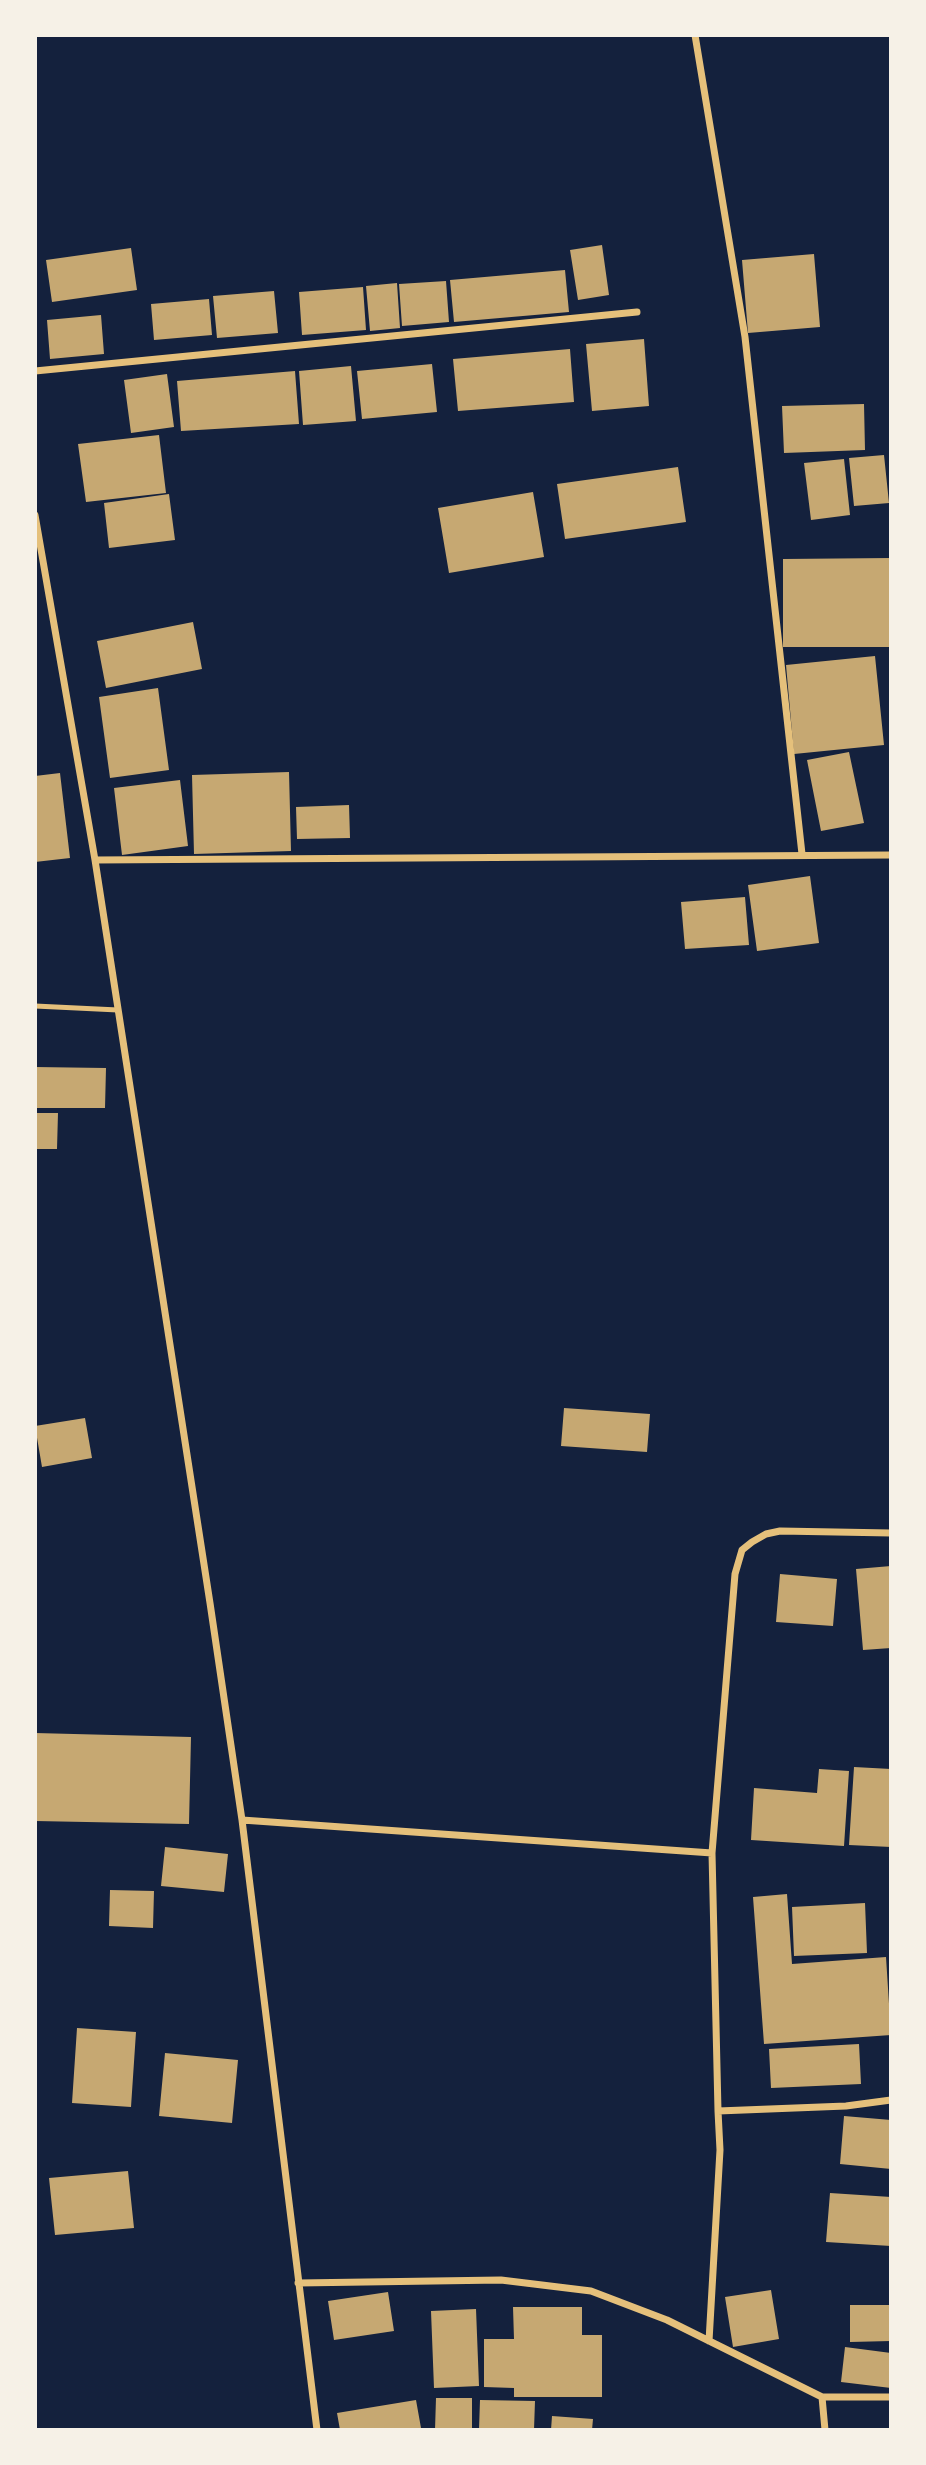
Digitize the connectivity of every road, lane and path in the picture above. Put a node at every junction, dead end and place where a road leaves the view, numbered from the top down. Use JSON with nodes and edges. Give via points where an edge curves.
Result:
{"nodes":[{"id":1,"x":695,"y":35,"type":"edge"},
{"id":2,"x":637,"y":312,"type":"dead end"},
{"id":3,"x":35,"y":371,"type":"edge"},
{"id":4,"x":35,"y":515,"type":"edge"},
{"id":5,"x":802,"y":854,"type":"junction"},
{"id":6,"x":891,"y":855,"type":"edge"},
{"id":7,"x":95,"y":860,"type":"junction"},
{"id":8,"x":35,"y":1006,"type":"edge"},
{"id":9,"x":118,"y":1010,"type":"junction"},
{"id":10,"x":891,"y":1533,"type":"edge"},
{"id":11,"x":242,"y":1820,"type":"junction"},
{"id":12,"x":712,"y":1853,"type":"junction"},
{"id":13,"x":891,"y":2099,"type":"edge"},
{"id":14,"x":718,"y":2111,"type":"junction"},
{"id":15,"x":298,"y":2283,"type":"junction"},
{"id":16,"x":709,"y":2341,"type":"junction"},
{"id":17,"x":822,"y":2397,"type":"junction"},
{"id":18,"x":891,"y":2397,"type":"edge"},
{"id":19,"x":317,"y":2430,"type":"edge"},
{"id":20,"x":825,"y":2430,"type":"edge"}],
"edges":[{"from":1,"to":5,"type":"street","via":[[745,337]]},
{"from":2,"to":3,"type":"street"},
{"from":4,"to":7,"type":"street"},
{"from":5,"to":6,"type":"street"},
{"from":5,"to":7,"type":"street"},
{"from":7,"to":9,"type":"street"},
{"from":8,"to":9,"type":"lane"},
{"from":9,"to":11,"type":"street"},
{"from":10,"to":12,"type":"street","via":[[780,1531],[766,1534],[742,1550],[735,1574]]},
{"from":11,"to":12,"type":"street"},
{"from":11,"to":15,"type":"street"},
{"from":12,"to":14,"type":"street"},
{"from":13,"to":14,"type":"street","via":[[846,2106]]},
{"from":14,"to":16,"type":"street","via":[[720,2150]]},
{"from":15,"to":16,"type":"street","via":[[501,2280],[591,2291]]},
{"from":15,"to":19,"type":"street"},
{"from":16,"to":17,"type":"street"},
{"from":17,"to":18,"type":"street"},
{"from":17,"to":20,"type":"street"}]}
